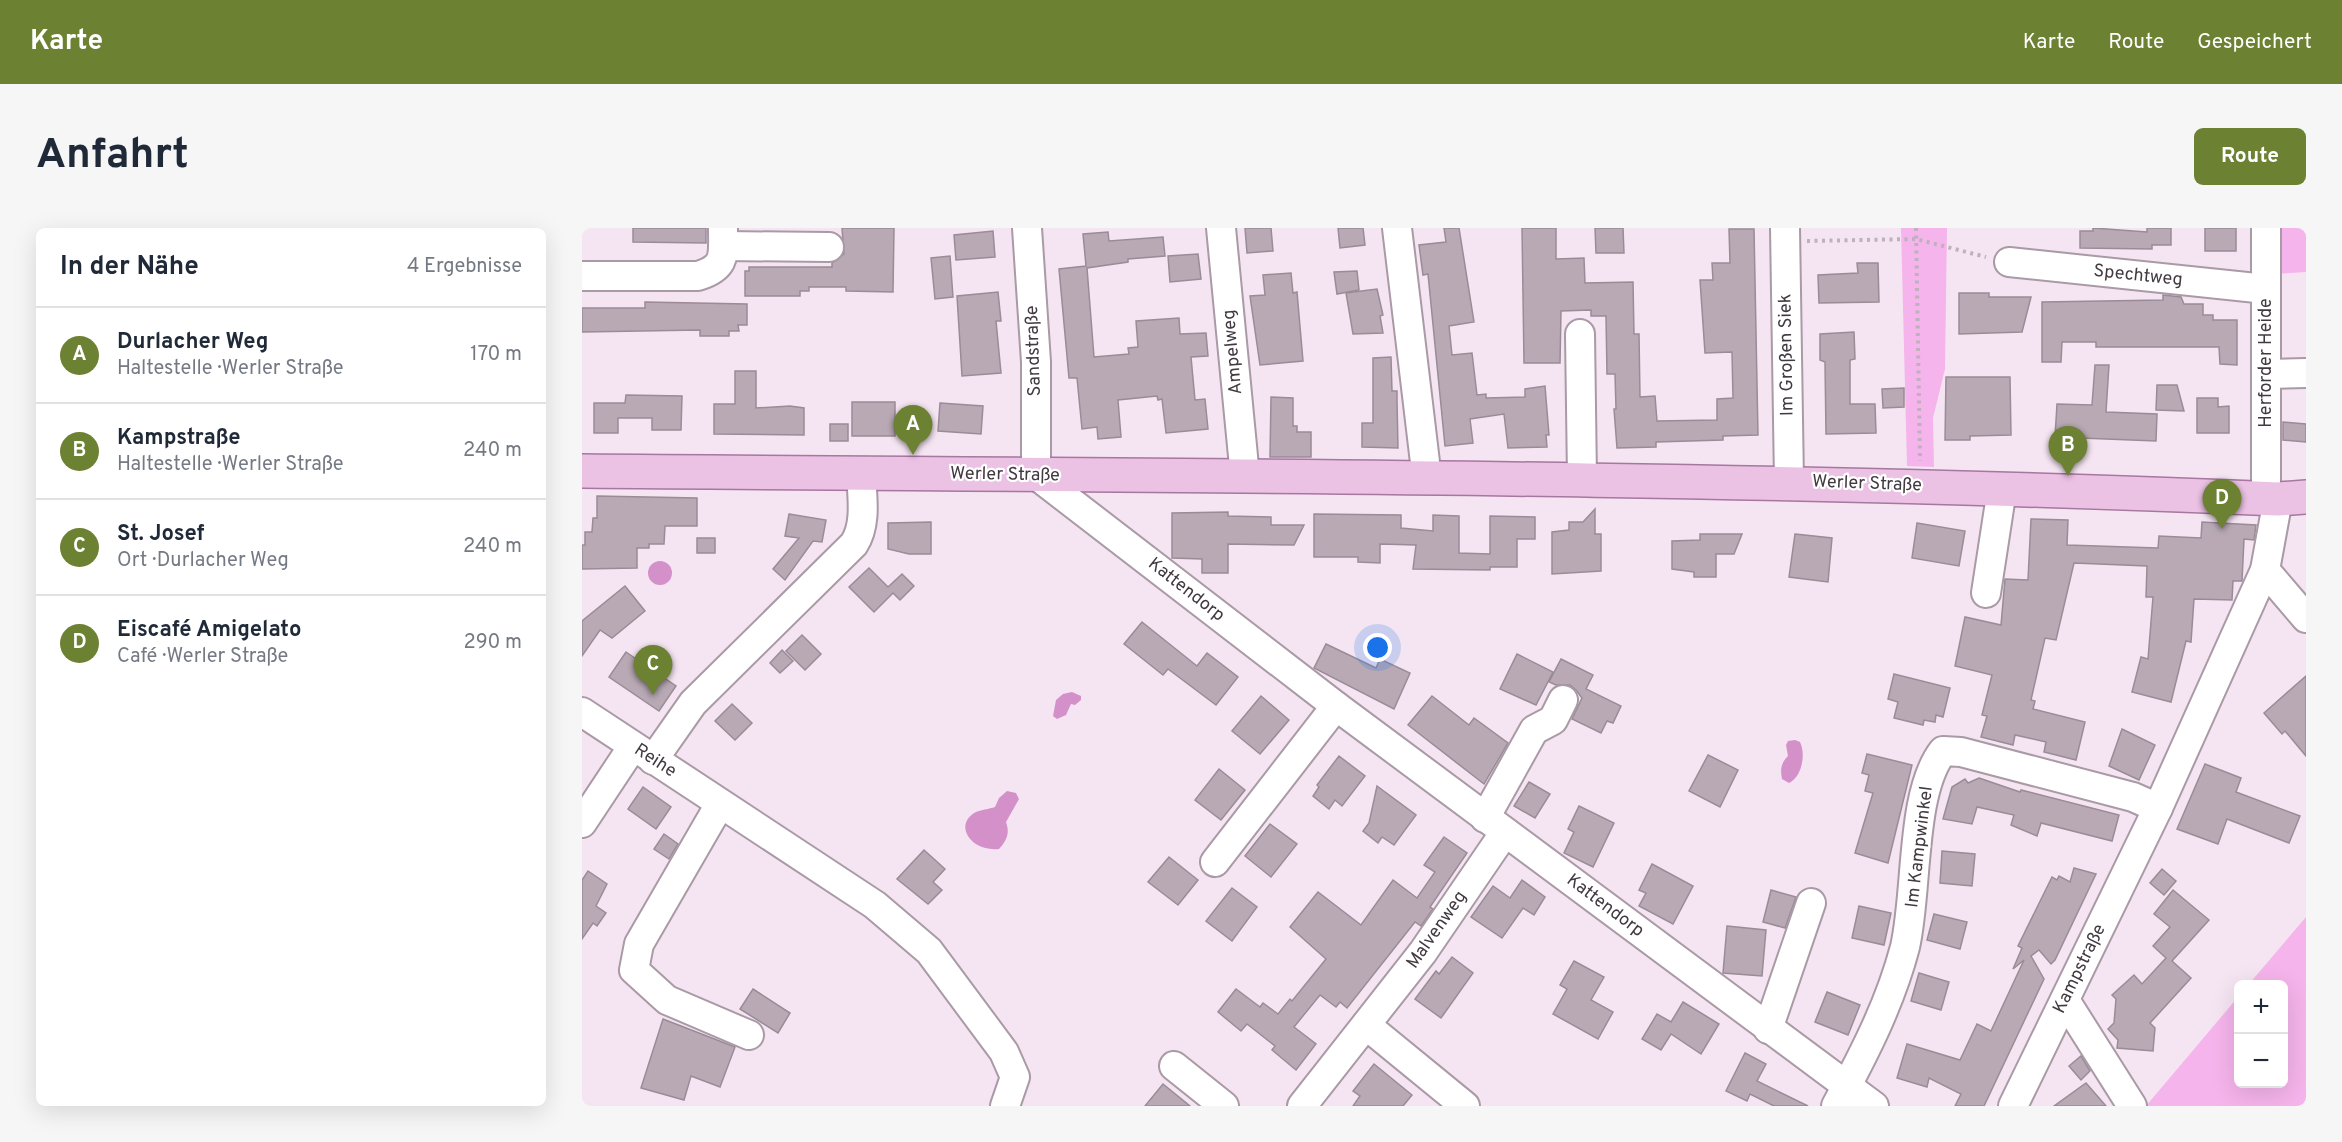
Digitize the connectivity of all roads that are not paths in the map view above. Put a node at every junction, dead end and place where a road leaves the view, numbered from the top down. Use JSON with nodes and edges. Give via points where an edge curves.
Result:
{"nodes":[{"id":1,"x":1027,"y":228,"type":"edge"},
{"id":2,"x":1221,"y":228,"type":"edge"},
{"id":3,"x":1396,"y":228,"type":"edge"},
{"id":4,"x":2266,"y":228,"type":"edge"},
{"id":5,"x":1785,"y":235,"type":"edge"},
{"id":6,"x":723,"y":237,"type":"edge"},
{"id":7,"x":829,"y":247,"type":"dead end"},
{"id":8,"x":2009,"y":262,"type":"road end"},
{"id":9,"x":582,"y":276,"type":"edge"},
{"id":10,"x":2266,"y":289,"type":"junction"},
{"id":11,"x":1580,"y":334,"type":"dead end"},
{"id":12,"x":2306,"y":373,"type":"edge"},
{"id":13,"x":2266,"y":374,"type":"junction"},
{"id":14,"x":582,"y":471,"type":"edge"},
{"id":15,"x":861,"y":474,"type":"junction"},
{"id":16,"x":1036,"y":475,"type":"junction"},
{"id":17,"x":1245,"y":477,"type":"junction"},
{"id":18,"x":1427,"y":479,"type":"junction"},
{"id":19,"x":1582,"y":479,"type":"junction"},
{"id":20,"x":1789,"y":482,"type":"junction"},
{"id":21,"x":2002,"y":489,"type":"junction"},
{"id":22,"x":2284,"y":498,"type":"edge"},
{"id":23,"x":2265,"y":570,"type":"junction"},
{"id":24,"x":1986,"y":593,"type":"dead end"},
{"id":25,"x":2306,"y":618,"type":"edge"},
{"id":26,"x":1563,"y":700,"type":"dead end"},
{"id":27,"x":1336,"y":706,"type":"junction"},
{"id":28,"x":582,"y":712,"type":"edge"},
{"id":29,"x":643,"y":753,"type":"junction"},
{"id":30,"x":724,"y":807,"type":"junction"},
{"id":31,"x":2158,"y":808,"type":"junction"},
{"id":32,"x":582,"y":823,"type":"edge"},
{"id":33,"x":1495,"y":825,"type":"junction"},
{"id":34,"x":1215,"y":862,"type":"dead end"},
{"id":35,"x":1811,"y":903,"type":"dead end"},
{"id":36,"x":2065,"y":1000,"type":"junction"},
{"id":37,"x":1366,"y":1025,"type":"junction"},
{"id":38,"x":1768,"y":1029,"type":"junction"},
{"id":39,"x":749,"y":1035,"type":"dead end"},
{"id":40,"x":1174,"y":1066,"type":"dead end"},
{"id":41,"x":1841,"y":1096,"type":"edge"},
{"id":42,"x":1005,"y":1106,"type":"edge"},
{"id":43,"x":1224,"y":1106,"type":"edge"},
{"id":44,"x":1302,"y":1106,"type":"edge"},
{"id":45,"x":1465,"y":1106,"type":"edge"},
{"id":46,"x":1874,"y":1106,"type":"edge"},
{"id":47,"x":2013,"y":1106,"type":"edge"},
{"id":48,"x":2132,"y":1106,"type":"edge"}],
"edges":[{"from":1,"to":16,"type":"street","name":"Sandstraße","via":[[1036,362]]},
{"from":2,"to":17,"type":"street","name":"Ampelweg"},
{"from":3,"to":18,"type":"street"},
{"from":4,"to":10,"type":"street","name":"Herforder Heide"},
{"from":5,"to":20,"type":"street","name":"Im Großen Siek"},
{"from":6,"to":7,"type":"street"},
{"from":6,"to":9,"type":"street","via":[[723,259],[715,271],[698,276]]},
{"from":8,"to":10,"type":"street","name":"Spechtweg"},
{"from":10,"to":13,"type":"street","name":"Herforder Heide"},
{"from":11,"to":19,"type":"street"},
{"from":12,"to":13,"type":"street"},
{"from":13,"to":22,"type":"street","name":"Herforder Heide"},
{"from":14,"to":15,"type":"main road","name":"Werler Straße"},
{"from":15,"to":16,"type":"main road","name":"Werler Straße"},
{"from":15,"to":29,"type":"street","via":[[862,523],[854,544]]},
{"from":16,"to":17,"type":"main road","name":"Werler Straße"},
{"from":16,"to":27,"type":"street","name":"Kattendorp"},
{"from":17,"to":18,"type":"main road","name":"Werler Straße"},
{"from":18,"to":19,"type":"main road","name":"Werler Straße"},
{"from":19,"to":20,"type":"main road","name":"Werler Straße"},
{"from":20,"to":21,"type":"main road","name":"Werler Straße"},
{"from":21,"to":22,"type":"main road","name":"Werler Straße"},
{"from":21,"to":24,"type":"street"},
{"from":22,"to":23,"type":"street","name":"Kampstraße"},
{"from":23,"to":25,"type":"street"},
{"from":23,"to":31,"type":"street","name":"Kampstraße"},
{"from":26,"to":33,"type":"street","name":"Malvenweg","via":[[1553,720],[1534,730]]},
{"from":27,"to":33,"type":"street","name":"Kattendorp"},
{"from":27,"to":34,"type":"street"},
{"from":28,"to":29,"type":"street","name":"Reihe"},
{"from":29,"to":30,"type":"street","name":"Reihe"},
{"from":29,"to":32,"type":"street"},
{"from":30,"to":39,"type":"street","via":[[639,944],[634,970],[667,1000]]},
{"from":30,"to":42,"type":"street","name":"Reihe","via":[[875,905],[929,951],[1004,1052],[1015,1077]]},
{"from":31,"to":36,"type":"street","name":"Kampstraße"},
{"from":31,"to":41,"type":"street","name":"Im Kampwinkel","via":[[2133,797],[1961,752],[1943,751],[1932,765],[1922,809],[1914,899],[1897,974],[1883,1014]]},
{"from":33,"to":37,"type":"street","name":"Malvenweg","via":[[1423,952]]},
{"from":33,"to":38,"type":"street","name":"Kattendorp"},
{"from":35,"to":38,"type":"street"},
{"from":36,"to":47,"type":"street","name":"Kampstraße"},
{"from":36,"to":48,"type":"street"},
{"from":37,"to":44,"type":"street","name":"Malvenweg"},
{"from":37,"to":45,"type":"street"},
{"from":38,"to":41,"type":"street","name":"Kattendorp"},
{"from":40,"to":43,"type":"street"},
{"from":41,"to":46,"type":"street","name":"Kattendorp"}]}
